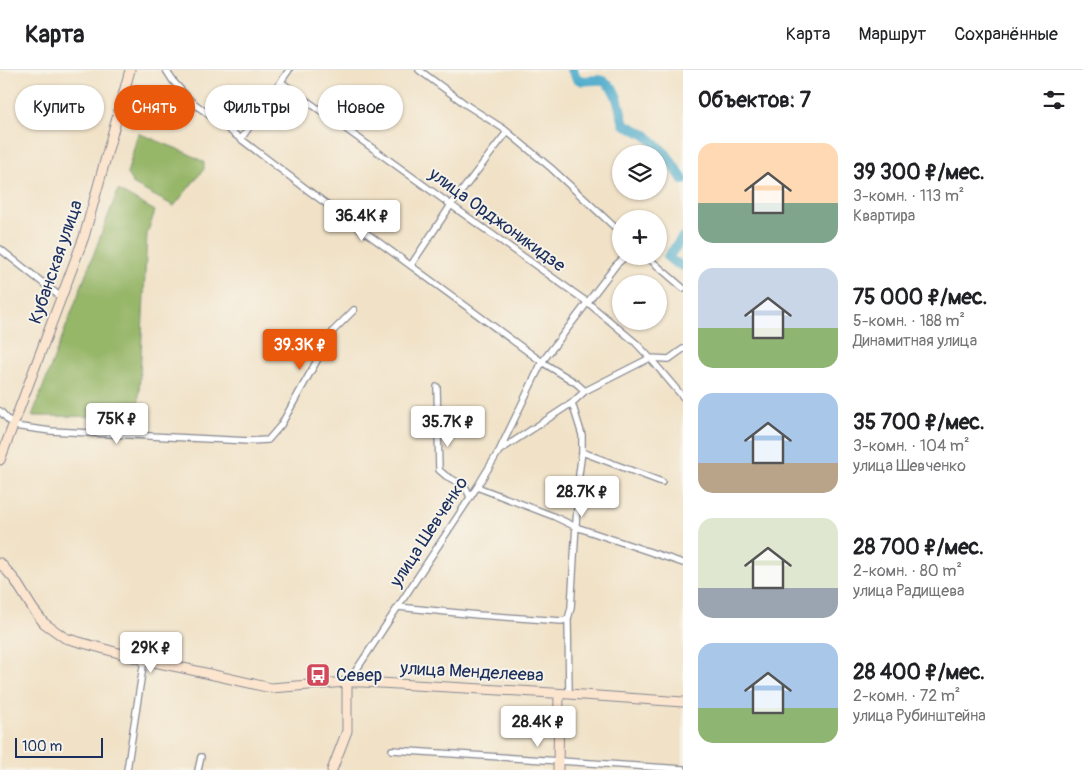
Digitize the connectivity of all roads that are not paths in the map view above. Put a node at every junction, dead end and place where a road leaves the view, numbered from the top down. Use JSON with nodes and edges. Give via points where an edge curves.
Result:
{"nodes":[{"id":1,"x":130,"y":70,"type":"edge"},
{"id":2,"x":166,"y":70,"type":"edge"},
{"id":3,"x":289,"y":70,"type":"edge"},
{"id":4,"x":418,"y":70,"type":"edge"},
{"id":5,"x":281,"y":82,"type":"junction"},
{"id":6,"x":507,"y":132,"type":"junction"},
{"id":7,"x":241,"y":139,"type":"junction"},
{"id":8,"x":451,"y":206,"type":"junction"},
{"id":9,"x":612,"y":224,"type":"edge"},
{"id":10,"x":0,"y":249,"type":"edge"},
{"id":11,"x":411,"y":265,"type":"junction"},
{"id":12,"x":616,"y":265,"type":"edge"},
{"id":13,"x":656,"y":265,"type":"edge"},
{"id":14,"x":683,"y":288,"type":"edge"},
{"id":15,"x":62,"y":298,"type":"junction"},
{"id":16,"x":587,"y":302,"type":"junction"},
{"id":17,"x":354,"y":310,"type":"dead end"},
{"id":18,"x":683,"y":349,"type":"edge"},
{"id":19,"x":650,"y":358,"type":"junction"},
{"id":20,"x":542,"y":362,"type":"junction"},
{"id":21,"x":436,"y":387,"type":"dead end"},
{"id":22,"x":584,"y":391,"type":"junction"},
{"id":23,"x":683,"y":397,"type":"edge"},
{"id":24,"x":572,"y":403,"type":"junction"},
{"id":25,"x":0,"y":411,"type":"edge"},
{"id":26,"x":14,"y":426,"type":"junction"},
{"id":27,"x":2,"y":451,"type":"edge"},
{"id":28,"x":499,"y":451,"type":"junction"},
{"id":29,"x":582,"y":452,"type":"junction"},
{"id":30,"x":0,"y":460,"type":"edge"},
{"id":31,"x":662,"y":482,"type":"dead end"},
{"id":32,"x":477,"y":487,"type":"junction"},
{"id":33,"x":470,"y":497,"type":"junction"},
{"id":34,"x":576,"y":527,"type":"junction"},
{"id":35,"x":0,"y":563,"type":"edge"},
{"id":36,"x":683,"y":563,"type":"edge"},
{"id":37,"x":398,"y":607,"type":"junction"},
{"id":38,"x":568,"y":619,"type":"junction"},
{"id":39,"x":144,"y":660,"type":"junction"},
{"id":40,"x":347,"y":682,"type":"junction"},
{"id":41,"x":564,"y":694,"type":"junction"},
{"id":42,"x":683,"y":702,"type":"edge"},
{"id":43,"x":392,"y":750,"type":"dead end"},
{"id":44,"x":201,"y":757,"type":"dead end"},
{"id":45,"x":558,"y":760,"type":"junction"},
{"id":46,"x":683,"y":769,"type":"edge"},
{"id":47,"x":127,"y":770,"type":"edge"},
{"id":48,"x":198,"y":770,"type":"edge"},
{"id":49,"x":332,"y":770,"type":"edge"},
{"id":50,"x":558,"y":770,"type":"edge"}],
"edges":[{"from":1,"to":15,"type":"street","name":"Кубанская улица","via":[[84,237]]},
{"from":2,"to":7,"type":"street","via":[[191,101]]},
{"from":3,"to":5,"type":"street"},
{"from":4,"to":6,"type":"street"},
{"from":5,"to":7,"type":"street"},
{"from":5,"to":8,"type":"street","name":"улица Орджоникидзе"},
{"from":6,"to":8,"type":"street"},
{"from":6,"to":9,"type":"street"},
{"from":7,"to":11,"type":"street"},
{"from":8,"to":11,"type":"street"},
{"from":8,"to":16,"type":"street","name":"улица Орджоникидзе"},
{"from":10,"to":15,"type":"street"},
{"from":11,"to":20,"type":"street"},
{"from":12,"to":16,"type":"street"},
{"from":13,"to":14,"type":"street"},
{"from":15,"to":26,"type":"street","name":"Кубанская улица"},
{"from":16,"to":19,"type":"street","name":"улица Орджоникидзе"},
{"from":16,"to":20,"type":"street"},
{"from":17,"to":26,"type":"street","via":[[334,330],[281,425],[268,440],[51,431]]},
{"from":18,"to":19,"type":"street","name":"улица Шевченко","via":[[669,359]]},
{"from":19,"to":22,"type":"street","name":"улица Шевченко"},
{"from":19,"to":23,"type":"street","name":"улица Орджоникидзе"},
{"from":20,"to":22,"type":"street"},
{"from":20,"to":28,"type":"street"},
{"from":21,"to":33,"type":"street","via":[[439,470],[465,486]]},
{"from":22,"to":24,"type":"street","name":"улица Шевченко"},
{"from":24,"to":28,"type":"street","name":"улица Шевченко"},
{"from":24,"to":29,"type":"street","via":[[582,434]]},
{"from":25,"to":26,"type":"street"},
{"from":26,"to":27,"type":"street","name":"Кубанская улица"},
{"from":27,"to":30,"type":"street","name":"Кубанская улица"},
{"from":28,"to":32,"type":"street","name":"улица Шевченко"},
{"from":29,"to":31,"type":"street"},
{"from":29,"to":34,"type":"street"},
{"from":32,"to":33,"type":"street","name":"улица Шевченко"},
{"from":32,"to":34,"type":"street"},
{"from":33,"to":37,"type":"street","name":"улица Шевченко"},
{"from":34,"to":36,"type":"street"},
{"from":34,"to":38,"type":"street"},
{"from":35,"to":39,"type":"street","name":"улица Менделеева","via":[[44,623],[60,635]]},
{"from":37,"to":38,"type":"street","via":[[553,621]]},
{"from":37,"to":40,"type":"street","name":"улица Шевченко"},
{"from":38,"to":41,"type":"street"},
{"from":39,"to":40,"type":"street","name":"улица Менделеева","via":[[271,688]]},
{"from":39,"to":47,"type":"street"},
{"from":40,"to":41,"type":"street","name":"улица Менделеева"},
{"from":40,"to":49,"type":"street","via":[[347,731]]},
{"from":41,"to":42,"type":"street","name":"улица Менделеева"},
{"from":41,"to":45,"type":"street"},
{"from":43,"to":45,"type":"street"},
{"from":44,"to":48,"type":"street"},
{"from":45,"to":46,"type":"street"},
{"from":45,"to":50,"type":"street"}]}
